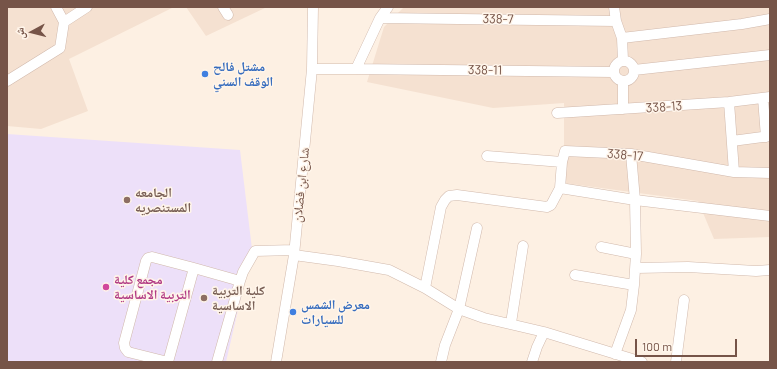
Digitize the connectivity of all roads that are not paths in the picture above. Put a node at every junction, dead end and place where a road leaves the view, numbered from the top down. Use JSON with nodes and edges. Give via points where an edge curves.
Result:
{"nodes":[{"id":1,"x":56,"y":7,"type":"edge"},
{"id":2,"x":87,"y":7,"type":"edge"},
{"id":3,"x":313,"y":7,"type":"edge"},
{"id":4,"x":388,"y":7,"type":"edge"},
{"id":5,"x":614,"y":7,"type":"edge"},
{"id":6,"x":380,"y":18,"type":"junction"},
{"id":7,"x":770,"y":20,"type":"edge"},
{"id":8,"x":616,"y":21,"type":"junction"},
{"id":9,"x":64,"y":22,"type":"junction"},
{"id":10,"x":622,"y":38,"type":"junction"},
{"id":11,"x":770,"y":55,"type":"edge"},
{"id":12,"x":623,"y":60,"type":"junction"},
{"id":13,"x":312,"y":69,"type":"junction"},
{"id":14,"x":356,"y":69,"type":"junction"},
{"id":15,"x":634,"y":70,"type":"junction"},
{"id":16,"x":614,"y":72,"type":"junction"},
{"id":17,"x":7,"y":81,"type":"edge"},
{"id":18,"x":623,"y":81,"type":"junction"},
{"id":19,"x":766,"y":97,"type":"edge"},
{"id":20,"x":729,"y":102,"type":"junction"},
{"id":21,"x":623,"y":109,"type":"junction"},
{"id":22,"x":557,"y":113,"type":"dead end"},
{"id":23,"x":768,"y":137,"type":"edge"},
{"id":24,"x":732,"y":141,"type":"junction"},
{"id":25,"x":631,"y":154,"type":"junction"},
{"id":26,"x":487,"y":156,"type":"dead end"},
{"id":27,"x":562,"y":162,"type":"junction"},
{"id":28,"x":734,"y":172,"type":"junction"},
{"id":29,"x":770,"y":173,"type":"edge"},
{"id":30,"x":560,"y":188,"type":"junction"},
{"id":31,"x":635,"y":200,"type":"junction"},
{"id":32,"x":770,"y":216,"type":"edge"},
{"id":33,"x":477,"y":228,"type":"dead end"},
{"id":34,"x":523,"y":246,"type":"dead end"},
{"id":35,"x":600,"y":247,"type":"dead end"},
{"id":36,"x":294,"y":253,"type":"junction"},
{"id":37,"x":636,"y":254,"type":"junction"},
{"id":38,"x":194,"y":268,"type":"junction"},
{"id":39,"x":636,"y":268,"type":"junction"},
{"id":40,"x":770,"y":270,"type":"edge"},
{"id":41,"x":575,"y":276,"type":"dead end"},
{"id":42,"x":240,"y":281,"type":"junction"},
{"id":43,"x":634,"y":285,"type":"junction"},
{"id":44,"x":425,"y":288,"type":"junction"},
{"id":45,"x":684,"y":300,"type":"dead end"},
{"id":46,"x":459,"y":309,"type":"junction"},
{"id":47,"x":511,"y":323,"type":"junction"},
{"id":48,"x":544,"y":332,"type":"junction"},
{"id":49,"x":615,"y":354,"type":"junction"},
{"id":50,"x":168,"y":362,"type":"edge"},
{"id":51,"x":217,"y":362,"type":"edge"},
{"id":52,"x":276,"y":362,"type":"edge"},
{"id":53,"x":441,"y":362,"type":"edge"},
{"id":54,"x":532,"y":362,"type":"edge"},
{"id":55,"x":642,"y":362,"type":"edge"},
{"id":56,"x":676,"y":362,"type":"edge"}],
"edges":[{"from":1,"to":9,"type":"street"},
{"from":2,"to":9,"type":"street"},
{"from":3,"to":13,"type":"street","name":"شارع ابن فضلان"},
{"from":4,"to":6,"type":"street"},
{"from":5,"to":8,"type":"street"},
{"from":6,"to":8,"type":"street","name":"338-7"},
{"from":6,"to":14,"type":"street"},
{"from":7,"to":10,"type":"street"},
{"from":8,"to":10,"type":"street"},
{"from":9,"to":17,"type":"street","via":[[60,48]]},
{"from":10,"to":12,"type":"street"},
{"from":11,"to":15,"type":"street"},
{"from":12,"to":15,"type":"street","via":[[629,62]]},
{"from":12,"to":16,"type":"street","via":[[615,65]]},
{"from":13,"to":14,"type":"street","name":"338-11"},
{"from":13,"to":36,"type":"street","name":"شارع ابن فضلان"},
{"from":14,"to":16,"type":"street","name":"338-11"},
{"from":15,"to":18,"type":"street","via":[[630,79]]},
{"from":16,"to":18,"type":"street","via":[[616,77]]},
{"from":18,"to":21,"type":"street"},
{"from":19,"to":20,"type":"street","name":"338-13"},
{"from":19,"to":23,"type":"street"},
{"from":20,"to":21,"type":"street","name":"338-13"},
{"from":20,"to":24,"type":"street"},
{"from":21,"to":22,"type":"street","name":"338-13"},
{"from":23,"to":24,"type":"street"},
{"from":24,"to":28,"type":"street"},
{"from":25,"to":27,"type":"street","name":"338-17","via":[[565,152]]},
{"from":25,"to":28,"type":"street","name":"338-17"},
{"from":25,"to":31,"type":"street"},
{"from":26,"to":27,"type":"street"},
{"from":27,"to":30,"type":"street"},
{"from":28,"to":29,"type":"street","name":"338-17"},
{"from":30,"to":31,"type":"street"},
{"from":30,"to":44,"type":"street","via":[[551,205],[547,207],[449,196],[441,207]]},
{"from":31,"to":32,"type":"street"},
{"from":31,"to":37,"type":"street"},
{"from":33,"to":46,"type":"street"},
{"from":34,"to":47,"type":"street"},
{"from":35,"to":37,"type":"street"},
{"from":36,"to":42,"type":"street","via":[[255,251]]},
{"from":36,"to":44,"type":"street","via":[[389,270]]},
{"from":36,"to":52,"type":"street","name":"شارع ابن فضلان"},
{"from":37,"to":39,"type":"street"},
{"from":38,"to":42,"type":"street"},
{"from":38,"to":50,"type":"street"},
{"from":38,"to":50,"type":"street","via":[[152,257],[146,261],[124,344],[128,352]]},
{"from":39,"to":40,"type":"street"},
{"from":39,"to":43,"type":"street"},
{"from":41,"to":43,"type":"street"},
{"from":42,"to":51,"type":"street"},
{"from":43,"to":49,"type":"street","via":[[631,310]]},
{"from":44,"to":46,"type":"street"},
{"from":45,"to":56,"type":"street"},
{"from":46,"to":47,"type":"street","via":[[484,318]]},
{"from":46,"to":53,"type":"street"},
{"from":47,"to":48,"type":"street"},
{"from":48,"to":49,"type":"street"},
{"from":48,"to":54,"type":"street"},
{"from":49,"to":55,"type":"street"}]}
